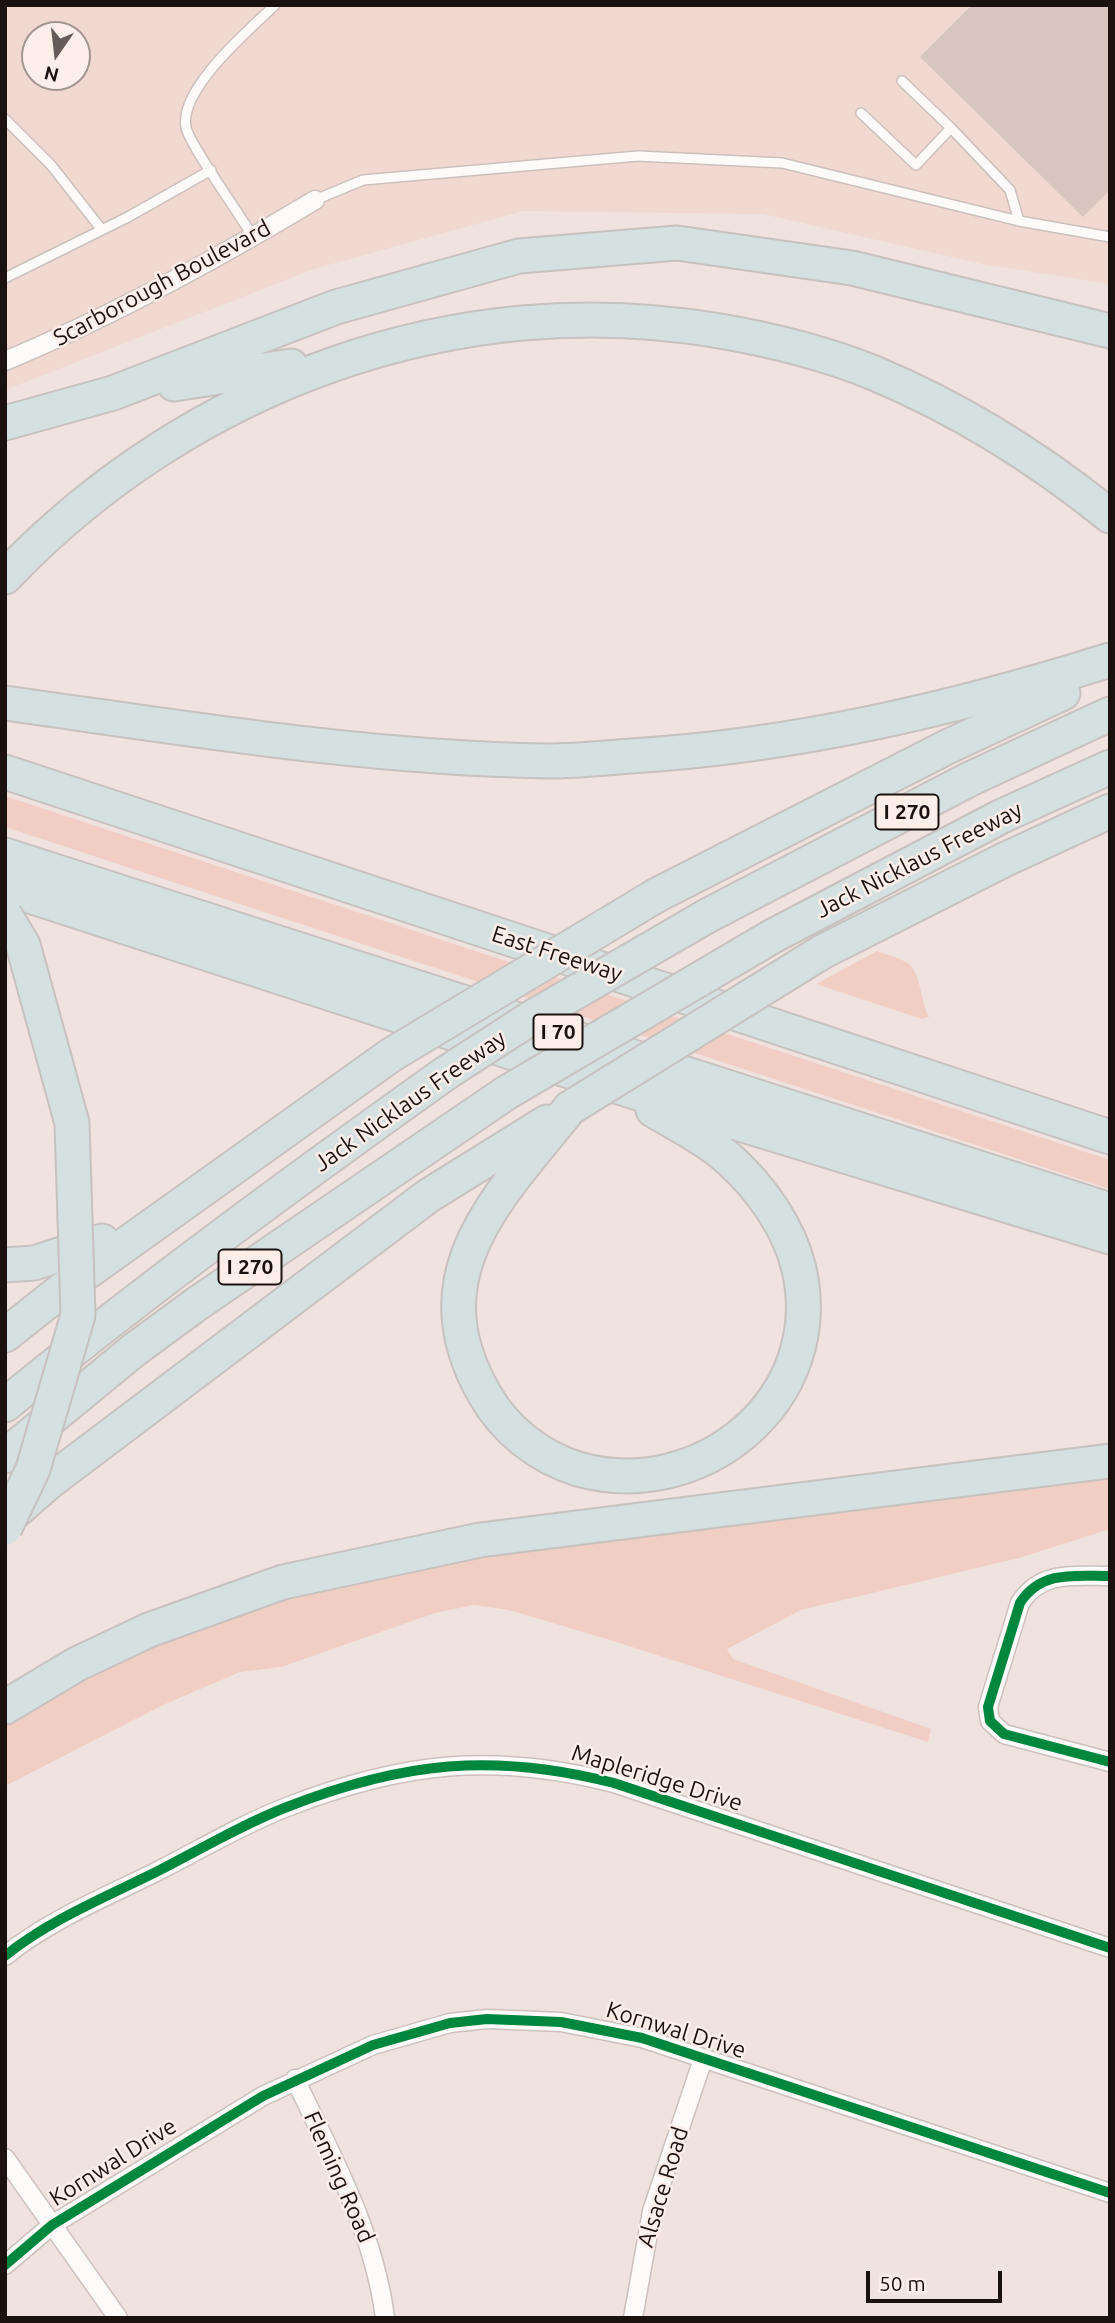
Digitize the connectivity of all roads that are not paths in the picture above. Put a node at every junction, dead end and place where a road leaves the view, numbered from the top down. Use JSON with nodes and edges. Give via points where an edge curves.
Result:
{"nodes":[{"id":1,"x":275,"y":5,"type":"edge"},
{"id":2,"x":902,"y":81,"type":"dead end"},
{"id":3,"x":861,"y":113,"type":"dead end"},
{"id":4,"x":5,"y":118,"type":"edge"},
{"id":5,"x":951,"y":128,"type":"junction"},
{"id":6,"x":211,"y":170,"type":"junction"},
{"id":7,"x":315,"y":200,"type":"joint"},
{"id":8,"x":1019,"y":221,"type":"junction"},
{"id":9,"x":102,"y":230,"type":"junction"},
{"id":10,"x":253,"y":237,"type":"junction"},
{"id":11,"x":1110,"y":237,"type":"edge"},
{"id":12,"x":5,"y":278,"type":"edge"},
{"id":13,"x":1110,"y":331,"type":"edge"},
{"id":14,"x":352,"y":357,"type":"junction"},
{"id":15,"x":5,"y":361,"type":"edge"},
{"id":16,"x":113,"y":393,"type":"junction"},
{"id":17,"x":5,"y":423,"type":"edge"},
{"id":18,"x":1110,"y":516,"type":"edge"},
{"id":19,"x":5,"y":577,"type":"edge"},
{"id":20,"x":1110,"y":660,"type":"edge"},
{"id":21,"x":1110,"y":671,"type":"edge"},
{"id":22,"x":5,"y":703,"type":"edge"},
{"id":23,"x":1110,"y":714,"type":"edge"},
{"id":24,"x":1110,"y":768,"type":"edge"},
{"id":25,"x":5,"y":772,"type":"edge"},
{"id":26,"x":1110,"y":811,"type":"edge"},
{"id":27,"x":5,"y":855,"type":"edge"},
{"id":28,"x":5,"y":888,"type":"edge"},
{"id":29,"x":5,"y":918,"type":"edge"},
{"id":30,"x":223,"y":960,"type":"junction"},
{"id":31,"x":612,"y":1086,"type":"junction"},
{"id":32,"x":570,"y":1108,"type":"junction"},
{"id":33,"x":1110,"y":1137,"type":"edge"},
{"id":34,"x":194,"y":1194,"type":"junction"},
{"id":35,"x":1110,"y":1210,"type":"edge"},
{"id":36,"x":1110,"y":1237,"type":"edge"},
{"id":37,"x":5,"y":1265,"type":"edge"},
{"id":38,"x":5,"y":1335,"type":"edge"},
{"id":39,"x":5,"y":1405,"type":"edge"},
{"id":40,"x":5,"y":1456,"type":"edge"},
{"id":41,"x":1110,"y":1461,"type":"edge"},
{"id":42,"x":5,"y":1520,"type":"edge"},
{"id":43,"x":5,"y":1528,"type":"edge"},
{"id":44,"x":1110,"y":1576,"type":"edge"},
{"id":45,"x":5,"y":1707,"type":"edge"},
{"id":46,"x":1110,"y":1762,"type":"edge"},
{"id":47,"x":1110,"y":1948,"type":"edge"},
{"id":48,"x":5,"y":1956,"type":"edge"},
{"id":49,"x":703,"y":2059,"type":"junction"},
{"id":50,"x":295,"y":2079,"type":"junction"},
{"id":51,"x":5,"y":2158,"type":"edge"},
{"id":52,"x":1110,"y":2193,"type":"edge"},
{"id":53,"x":52,"y":2225,"type":"junction"},
{"id":54,"x":5,"y":2265,"type":"edge"},
{"id":55,"x":118,"y":2318,"type":"edge"},
{"id":56,"x":385,"y":2318,"type":"edge"},
{"id":57,"x":633,"y":2318,"type":"edge"}],
"edges":[{"from":1,"to":6,"type":"lane","via":[[201,83],[188,103],[186,128]]},
{"from":2,"to":5,"type":"lane"},
{"from":3,"to":5,"type":"lane","via":[[916,165]]},
{"from":4,"to":9,"type":"lane","via":[[51,165]]},
{"from":5,"to":8,"type":"lane","via":[[1010,190]]},
{"from":6,"to":9,"type":"lane"},
{"from":6,"to":10,"type":"lane"},
{"from":7,"to":8,"type":"lane","via":[[363,180],[638,156],[782,163]]},
{"from":7,"to":10,"type":"street","name":"Scarborough Boulevard"},
{"from":8,"to":11,"type":"lane"},
{"from":9,"to":12,"type":"lane"},
{"from":10,"to":15,"type":"street","name":"Scarborough Boulevard","via":[[106,317]]},
{"from":13,"to":16,"type":"highway","via":[[852,268],[677,243],[519,256],[336,307]]},
{"from":14,"to":16,"type":"highway"},
{"from":14,"to":18,"type":"highway","via":[[419,338],[535,321],[656,322],[770,341],[871,372],[938,402],[1010,443]]},
{"from":14,"to":19,"type":"highway","via":[[275,385],[151,454],[100,489]]},
{"from":16,"to":17,"type":"highway"},
{"from":20,"to":22,"type":"highway","via":[[1013,690],[860,727],[700,752],[550,761],[380,752]]},
{"from":21,"to":34,"type":"highway","bridge":true,"via":[[949,746],[657,895],[391,1055]]},
{"from":23,"to":39,"type":"highway","name":"Jack Nicklaus Freeway","number":"I 270","bridge":true,"via":[[971,779],[707,915],[531,1018],[228,1229]]},
{"from":24,"to":40,"type":"highway","name":"Jack Nicklaus Freeway","number":"I 270","bridge":true,"via":[[1000,817],[773,936],[506,1093],[198,1303]]},
{"from":25,"to":33,"type":"highway","name":"East Freeway"},
{"from":26,"to":32,"type":"highway","bridge":true,"via":[[822,953]]},
{"from":27,"to":35,"type":"highway","number":"I 70"},
{"from":28,"to":30,"type":"highway"},
{"from":29,"to":30,"type":"highway"},
{"from":29,"to":43,"type":"highway","bridge":true,"via":[[23,946],[72,1123],[78,1315],[33,1469]]},
{"from":30,"to":31,"type":"highway"},
{"from":31,"to":32,"type":"highway","via":[[727,1157],[785,1228],[800,1276],[798,1345],[776,1397],[725,1449],[671,1471],[620,1477],[554,1460],[515,1433],[492,1409],[464,1353],[457,1304],[471,1244],[493,1203]]},
{"from":31,"to":36,"type":"highway"},
{"from":32,"to":42,"type":"highway","via":[[428,1196]]},
{"from":34,"to":37,"type":"highway","via":[[93,1245],[34,1263]]},
{"from":34,"to":38,"type":"highway"},
{"from":41,"to":45,"type":"highway","via":[[480,1540],[283,1582],[137,1636],[77,1664]]},
{"from":44,"to":46,"type":"street","via":[[1058,1576],[1027,1593],[988,1707],[990,1721],[1004,1734]]},
{"from":47,"to":48,"type":"street","name":"Mapleridge Drive","via":[[614,1783],[535,1766],[447,1766],[404,1770],[285,1807],[103,1898]]},
{"from":49,"to":50,"type":"street","name":"Kornwal Drive","via":[[593,2027],[487,2019],[411,2032]]},
{"from":49,"to":52,"type":"street","name":"Kornwal Drive"},
{"from":49,"to":57,"type":"street","name":"Alsace Road","via":[[652,2211]]},
{"from":50,"to":53,"type":"street","name":"Kornwal Drive"},
{"from":50,"to":56,"type":"street","name":"Fleming Road","via":[[358,2210]]},
{"from":51,"to":53,"type":"street"},
{"from":53,"to":54,"type":"street","name":"Kornwal Drive"},
{"from":53,"to":55,"type":"street"}]}
